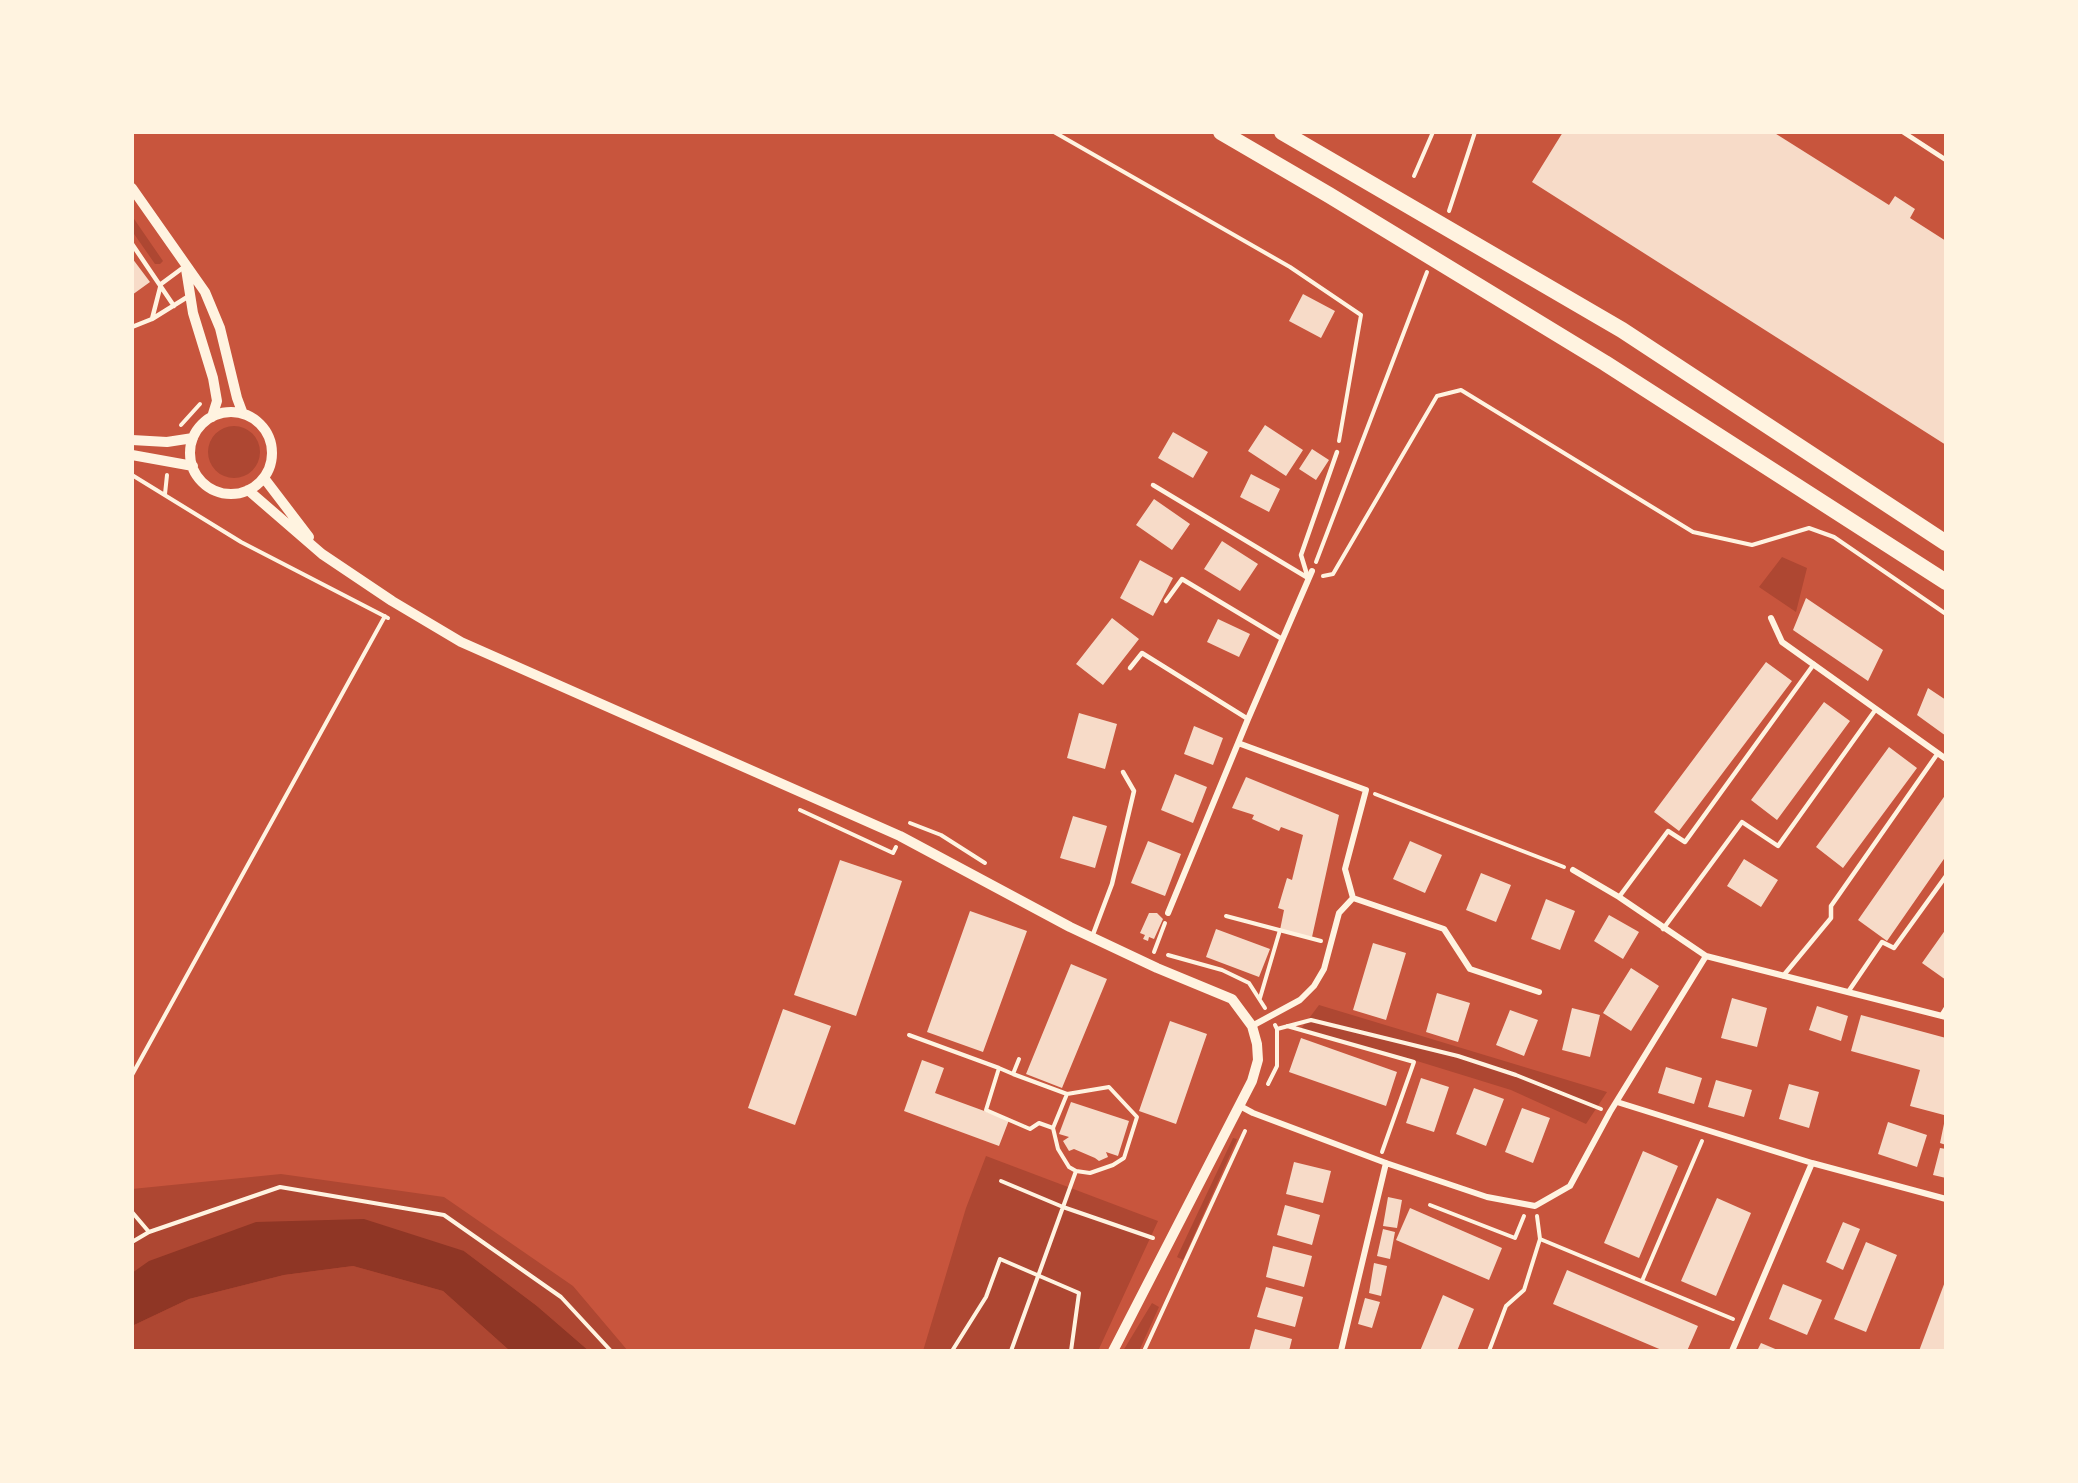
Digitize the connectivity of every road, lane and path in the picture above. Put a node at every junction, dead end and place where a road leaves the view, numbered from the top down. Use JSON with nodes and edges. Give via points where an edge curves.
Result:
{"nodes":[{"id":1,"x":1054,"y":132,"type":"edge"},
{"id":2,"x":1221,"y":132,"type":"edge"},
{"id":3,"x":1282,"y":132,"type":"edge"},
{"id":4,"x":1433,"y":132,"type":"edge"},
{"id":5,"x":1476,"y":132,"type":"edge"},
{"id":6,"x":1903,"y":132,"type":"edge"},
{"id":7,"x":1946,"y":160,"type":"edge"},
{"id":8,"x":1414,"y":176,"type":"dead end"},
{"id":9,"x":1459,"y":184,"type":"dead end"},
{"id":10,"x":132,"y":188,"type":"edge"},
{"id":11,"x":132,"y":244,"type":"edge"},
{"id":12,"x":186,"y":265,"type":"junction"},
{"id":13,"x":160,"y":284,"type":"junction"},
{"id":14,"x":189,"y":296,"type":"junction"},
{"id":15,"x":1418,"y":298,"type":"dead end"},
{"id":16,"x":174,"y":306,"type":"junction"},
{"id":17,"x":152,"y":319,"type":"junction"},
{"id":18,"x":132,"y":327,"type":"edge"},
{"id":19,"x":201,"y":398,"type":"dead end"},
{"id":20,"x":243,"y":414,"type":"junction"},
{"id":21,"x":212,"y":417,"type":"junction"},
{"id":22,"x":175,"y":428,"type":"dead end"},
{"id":23,"x":193,"y":438,"type":"junction"},
{"id":24,"x":132,"y":440,"type":"edge"},
{"id":25,"x":1337,"y":452,"type":"joint"},
{"id":26,"x":132,"y":455,"type":"edge"},
{"id":27,"x":193,"y":466,"type":"junction"},
{"id":28,"x":132,"y":475,"type":"edge"},
{"id":29,"x":264,"y":478,"type":"junction"},
{"id":30,"x":1153,"y":485,"type":"dead end"},
{"id":31,"x":248,"y":490,"type":"junction"},
{"id":32,"x":1946,"y":543,"type":"edge"},
{"id":33,"x":322,"y":554,"type":"junction"},
{"id":34,"x":1312,"y":571,"type":"joint"},
{"id":35,"x":1308,"y":578,"type":"junction"},
{"id":36,"x":1946,"y":582,"type":"edge"},
{"id":37,"x":392,"y":601,"type":"junction"},
{"id":38,"x":1166,"y":601,"type":"dead end"},
{"id":39,"x":1946,"y":614,"type":"edge"},
{"id":40,"x":385,"y":616,"type":"junction"},
{"id":41,"x":1771,"y":618,"type":"dead end"},
{"id":42,"x":1282,"y":639,"type":"junction"},
{"id":43,"x":1814,"y":664,"type":"junction"},
{"id":44,"x":1130,"y":668,"type":"dead end"},
{"id":45,"x":1876,"y":709,"type":"junction"},
{"id":46,"x":1248,"y":719,"type":"junction"},
{"id":47,"x":1238,"y":743,"type":"junction"},
{"id":48,"x":1938,"y":753,"type":"junction"},
{"id":49,"x":1946,"y":759,"type":"edge"},
{"id":50,"x":1123,"y":772,"type":"dead end"},
{"id":51,"x":1366,"y":790,"type":"junction"},
{"id":52,"x":1573,"y":870,"type":"joint"},
{"id":53,"x":1946,"y":876,"type":"edge"},
{"id":54,"x":1619,"y":897,"type":"junction"},
{"id":55,"x":1353,"y":898,"type":"junction"},
{"id":56,"x":1168,"y":914,"type":"joint"},
{"id":57,"x":1226,"y":916,"type":"dead end"},
{"id":58,"x":1663,"y":929,"type":"junction"},
{"id":59,"x":1280,"y":930,"type":"junction"},
{"id":60,"x":1092,"y":938,"type":"junction"},
{"id":61,"x":1330,"y":944,"type":"junction"},
{"id":62,"x":1706,"y":956,"type":"junction"},
{"id":63,"x":1783,"y":976,"type":"junction"},
{"id":64,"x":1539,"y":992,"type":"dead end"},
{"id":65,"x":1848,"y":992,"type":"junction"},
{"id":66,"x":1260,"y":999,"type":"junction"},
{"id":67,"x":1946,"y":1008,"type":"edge"},
{"id":68,"x":1943,"y":1016,"type":"edge"},
{"id":69,"x":1271,"y":1017,"type":"junction"},
{"id":70,"x":1252,"y":1026,"type":"junction"},
{"id":71,"x":1287,"y":1026,"type":"junction"},
{"id":72,"x":1277,"y":1029,"type":"dead end"},
{"id":73,"x":909,"y":1035,"type":"dead end"},
{"id":74,"x":1019,"y":1059,"type":"dead end"},
{"id":75,"x":999,"y":1068,"type":"junction"},
{"id":76,"x":1014,"y":1074,"type":"junction"},
{"id":77,"x":132,"y":1075,"type":"edge"},
{"id":78,"x":1067,"y":1095,"type":"junction"},
{"id":79,"x":1617,"y":1102,"type":"junction"},
{"id":80,"x":1240,"y":1106,"type":"junction"},
{"id":81,"x":1610,"y":1112,"type":"junction"},
{"id":82,"x":1253,"y":1113,"type":"junction"},
{"id":83,"x":1053,"y":1128,"type":"junction"},
{"id":84,"x":1707,"y":1130,"type":"junction"},
{"id":85,"x":1383,"y":1161,"type":"junction"},
{"id":86,"x":1812,"y":1163,"type":"junction"},
{"id":87,"x":1076,"y":1171,"type":"junction"},
{"id":88,"x":1001,"y":1181,"type":"dead end"},
{"id":89,"x":1946,"y":1199,"type":"edge"},
{"id":90,"x":1430,"y":1205,"type":"dead end"},
{"id":91,"x":1532,"y":1206,"type":"junction"},
{"id":92,"x":1063,"y":1207,"type":"junction"},
{"id":93,"x":132,"y":1212,"type":"edge"},
{"id":94,"x":149,"y":1232,"type":"junction"},
{"id":95,"x":1153,"y":1238,"type":"dead end"},
{"id":96,"x":1540,"y":1239,"type":"junction"},
{"id":97,"x":132,"y":1242,"type":"edge"},
{"id":98,"x":1038,"y":1276,"type":"junction"},
{"id":99,"x":1642,"y":1281,"type":"junction"},
{"id":100,"x":1744,"y":1323,"type":"junction"},
{"id":101,"x":611,"y":1351,"type":"edge"},
{"id":102,"x":952,"y":1351,"type":"edge"},
{"id":103,"x":1011,"y":1351,"type":"edge"},
{"id":104,"x":1071,"y":1351,"type":"edge"},
{"id":105,"x":1113,"y":1351,"type":"edge"},
{"id":106,"x":1144,"y":1351,"type":"edge"},
{"id":107,"x":1341,"y":1351,"type":"edge"},
{"id":108,"x":1489,"y":1351,"type":"edge"},
{"id":109,"x":1732,"y":1351,"type":"edge"}],
"edges":[{"from":1,"to":25,"type":"path","via":[[1290,267],[1360,315]]},
{"from":2,"to":36,"type":"highway","via":[[1605,363]]},
{"from":3,"to":32,"type":"highway","via":[[1623,330]]},
{"from":4,"to":8,"type":"path"},
{"from":5,"to":9,"type":"path"},
{"from":6,"to":7,"type":"lane"},
{"from":10,"to":12,"type":"street"},
{"from":11,"to":13,"type":"lane"},
{"from":12,"to":13,"type":"lane"},
{"from":12,"to":14,"type":"street"},
{"from":12,"to":20,"type":"street","via":[[220,327]]},
{"from":13,"to":16,"type":"lane"},
{"from":13,"to":17,"type":"lane"},
{"from":14,"to":16,"type":"lane"},
{"from":14,"to":21,"type":"street","via":[[213,378],[217,401]]},
{"from":15,"to":34,"type":"path"},
{"from":16,"to":17,"type":"lane"},
{"from":17,"to":18,"type":"lane"},
{"from":19,"to":22,"type":"path","via":[[199,406]]},
{"from":20,"to":21,"type":"street","via":[[222,413]]},
{"from":20,"to":29,"type":"street","via":[[260,424],[270,441],[270,466]]},
{"from":21,"to":23,"type":"street"},
{"from":23,"to":24,"type":"street","via":[[167,442]]},
{"from":23,"to":27,"type":"street"},
{"from":25,"to":35,"type":"lane","via":[[1301,555]]},
{"from":26,"to":27,"type":"street"},
{"from":27,"to":31,"type":"street","via":[[209,488],[235,494]]},
{"from":28,"to":40,"type":"path","via":[[241,542]]},
{"from":29,"to":31,"type":"street"},
{"from":29,"to":33,"type":"street"},
{"from":30,"to":35,"type":"lane"},
{"from":31,"to":33,"type":"street"},
{"from":33,"to":37,"type":"street"},
{"from":34,"to":35,"type":"street"},
{"from":35,"to":39,"type":"path","via":[[1333,574],[1437,396],[1461,390],[1693,532],[1752,545],[1809,528],[1834,537]]},
{"from":35,"to":42,"type":"street"},
{"from":37,"to":40,"type":"path"},
{"from":37,"to":60,"type":"street","via":[[461,642],[900,836]]},
{"from":38,"to":42,"type":"lane","via":[[1182,579]]},
{"from":40,"to":77,"type":"path"},
{"from":41,"to":43,"type":"street","via":[[1782,642]]},
{"from":42,"to":46,"type":"street"},
{"from":43,"to":45,"type":"street"},
{"from":43,"to":54,"type":"lane","via":[[1685,842],[1668,831]]},
{"from":44,"to":46,"type":"lane","via":[[1142,652]]},
{"from":45,"to":48,"type":"street"},
{"from":45,"to":58,"type":"lane","via":[[1778,846],[1742,822]]},
{"from":46,"to":47,"type":"street"},
{"from":47,"to":51,"type":"street"},
{"from":47,"to":56,"type":"street"},
{"from":48,"to":49,"type":"street"},
{"from":48,"to":63,"type":"lane","via":[[1831,906],[1831,918]]},
{"from":50,"to":60,"type":"lane","via":[[1134,791],[1112,884]]},
{"from":51,"to":52,"type":"path"},
{"from":51,"to":55,"type":"street","via":[[1345,868]]},
{"from":52,"to":54,"type":"street"},
{"from":53,"to":65,"type":"lane","via":[[1894,948],[1882,942]]},
{"from":54,"to":58,"type":"street"},
{"from":55,"to":61,"type":"street","via":[[1339,914]]},
{"from":55,"to":64,"type":"street","via":[[1444,929],[1470,969]]},
{"from":56,"to":66,"type":"path","via":[[1155,951],[1222,970],[1249,983]]},
{"from":57,"to":59,"type":"path"},
{"from":58,"to":62,"type":"street"},
{"from":59,"to":61,"type":"path"},
{"from":59,"to":66,"type":"path"},
{"from":60,"to":70,"type":"street","via":[[1232,999]]},
{"from":61,"to":69,"type":"street","via":[[1324,969],[1314,986],[1300,1000]]},
{"from":62,"to":63,"type":"street"},
{"from":62,"to":79,"type":"street"},
{"from":63,"to":65,"type":"street"},
{"from":65,"to":68,"type":"street"},
{"from":66,"to":69,"type":"path"},
{"from":67,"to":68,"type":"lane"},
{"from":69,"to":70,"type":"street"},
{"from":70,"to":80,"type":"street","via":[[1258,1060]]},
{"from":71,"to":72,"type":"path"},
{"from":71,"to":81,"type":"path","via":[[1311,1020],[1458,1056]]},
{"from":71,"to":85,"type":"path","via":[[1414,1062]]},
{"from":73,"to":75,"type":"path"},
{"from":74,"to":76,"type":"path"},
{"from":75,"to":76,"type":"path"},
{"from":75,"to":83,"type":"path","via":[[986,1110],[1030,1129],[1039,1123]]},
{"from":76,"to":78,"type":"path"},
{"from":78,"to":83,"type":"path"},
{"from":78,"to":87,"type":"path","via":[[1109,1087],[1137,1117],[1124,1158],[1090,1173]]},
{"from":79,"to":81,"type":"street"},
{"from":79,"to":84,"type":"street"},
{"from":80,"to":82,"type":"street"},
{"from":80,"to":105,"type":"street"},
{"from":81,"to":91,"type":"street","via":[[1570,1186]]},
{"from":82,"to":85,"type":"street"},
{"from":82,"to":106,"type":"path"},
{"from":83,"to":87,"type":"path","via":[[1058,1149]]},
{"from":84,"to":86,"type":"street"},
{"from":84,"to":99,"type":"path"},
{"from":85,"to":91,"type":"street","via":[[1487,1197]]},
{"from":85,"to":107,"type":"street"},
{"from":86,"to":89,"type":"street"},
{"from":86,"to":100,"type":"street"},
{"from":87,"to":92,"type":"path"},
{"from":88,"to":92,"type":"path"},
{"from":90,"to":91,"type":"path","via":[[1515,1238]]},
{"from":91,"to":96,"type":"path"},
{"from":92,"to":95,"type":"path"},
{"from":92,"to":98,"type":"path"},
{"from":93,"to":94,"type":"path"},
{"from":94,"to":97,"type":"path"},
{"from":94,"to":101,"type":"path","via":[[280,1187],[444,1215],[561,1297]]},
{"from":96,"to":99,"type":"path"},
{"from":96,"to":108,"type":"path","via":[[1524,1290],[1506,1306]]},
{"from":98,"to":102,"type":"path","via":[[1000,1259],[986,1297]]},
{"from":98,"to":103,"type":"path"},
{"from":98,"to":104,"type":"path","via":[[1078,1293]]},
{"from":99,"to":100,"type":"path"},
{"from":100,"to":109,"type":"street"}]}
